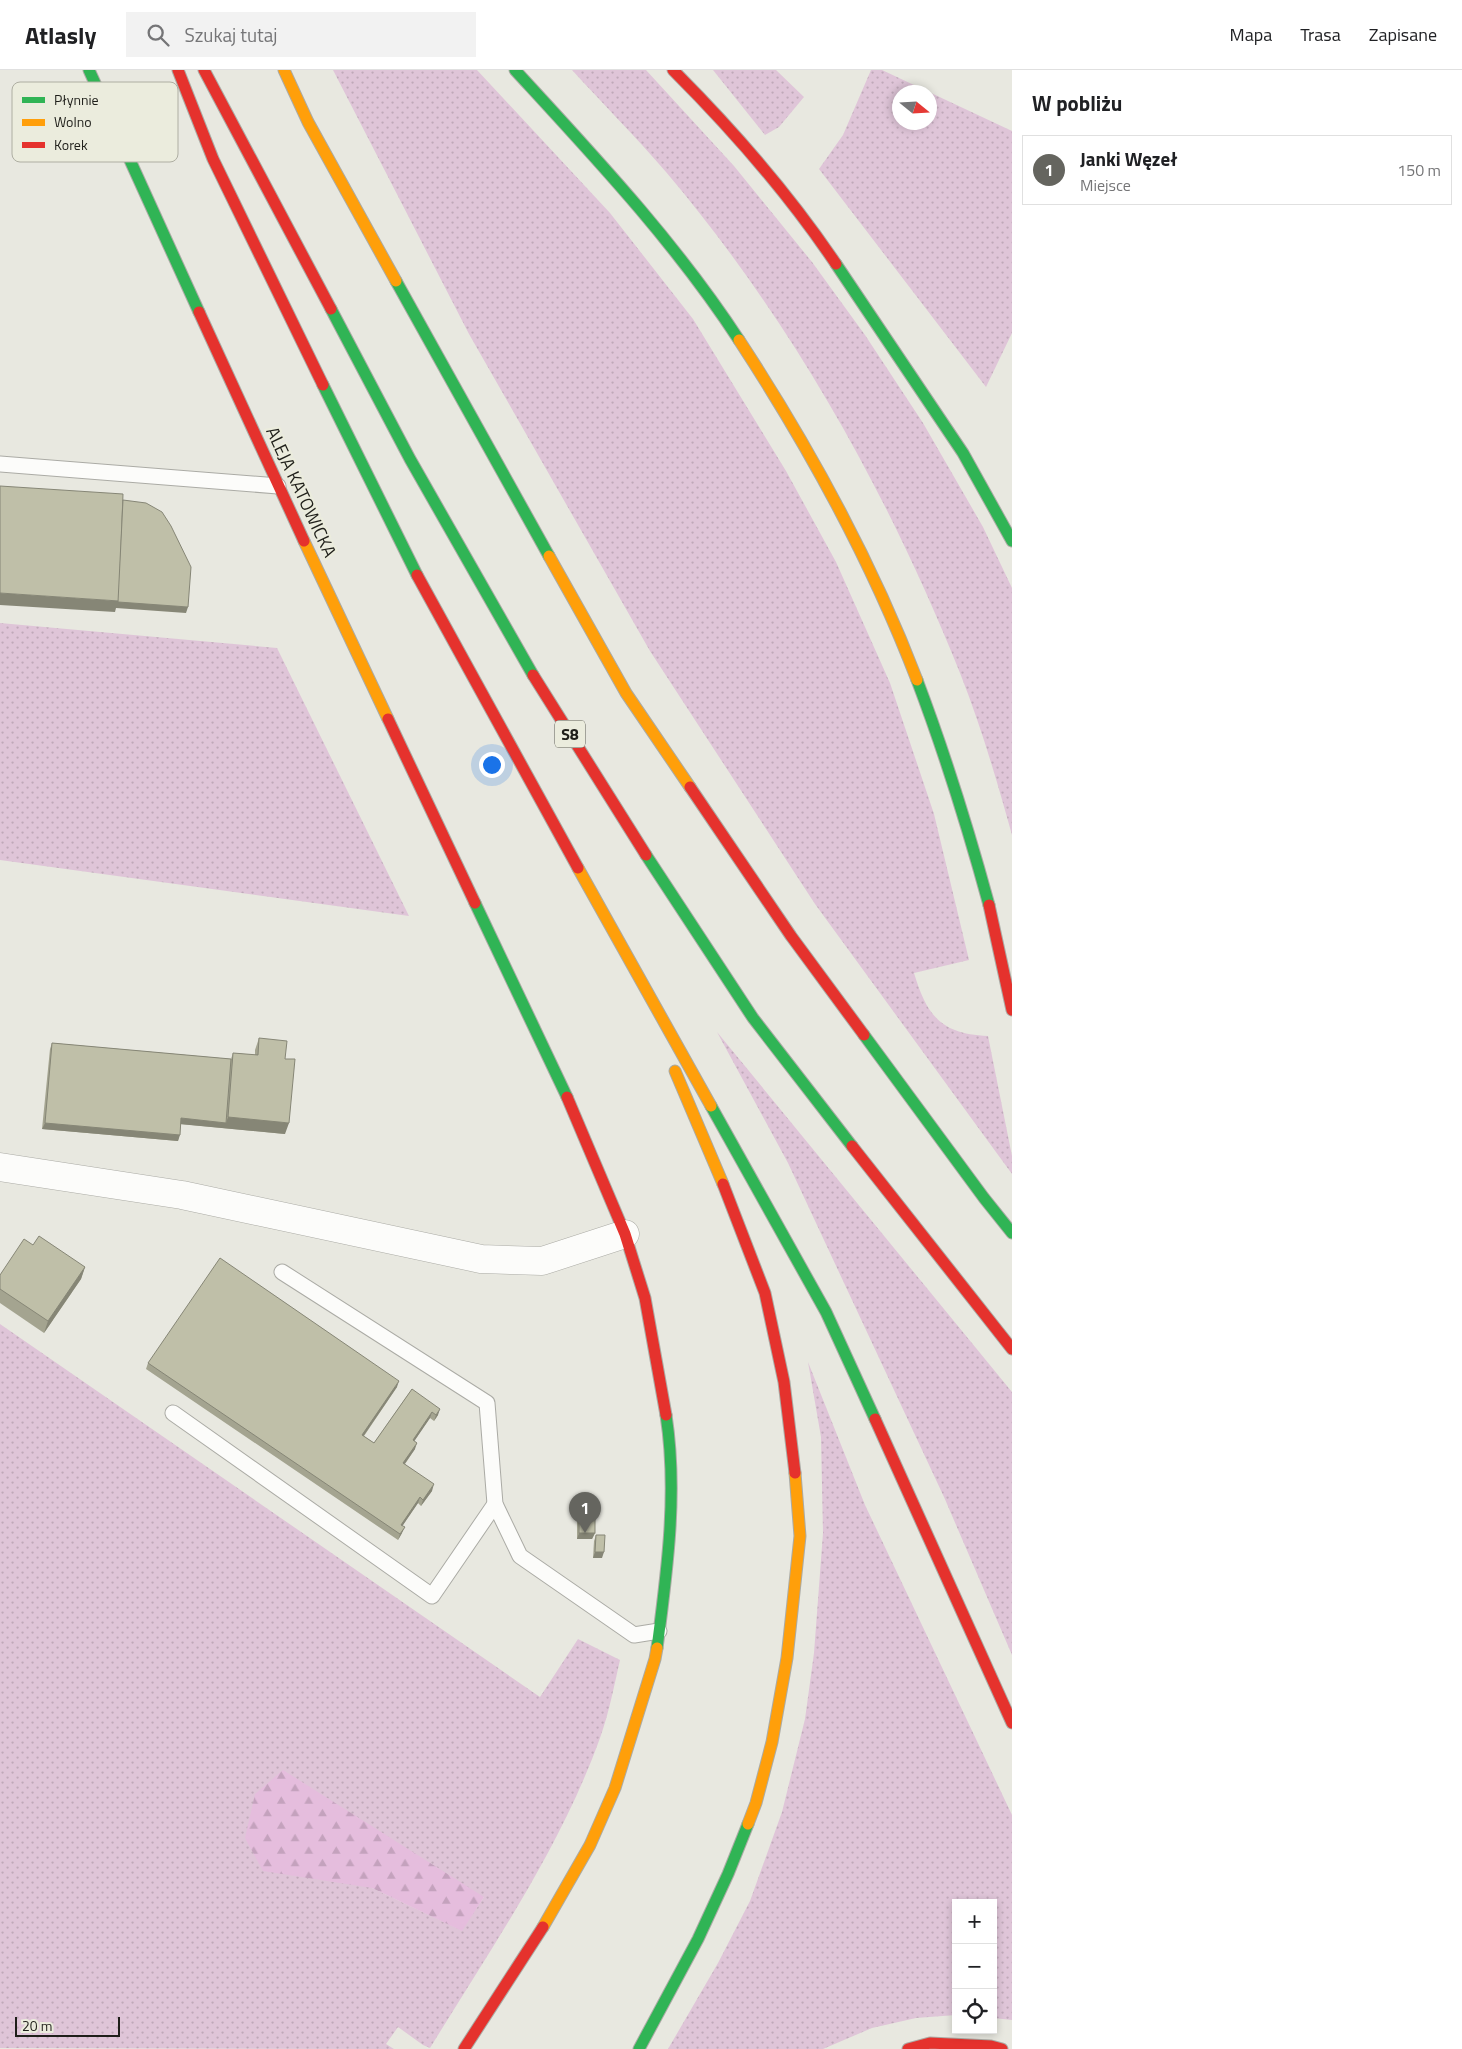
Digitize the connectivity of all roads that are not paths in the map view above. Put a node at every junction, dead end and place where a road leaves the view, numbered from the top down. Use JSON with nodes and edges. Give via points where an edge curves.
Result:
{"nodes":[{"id":1,"x":89,"y":70,"type":"edge"},
{"id":2,"x":178,"y":70,"type":"edge"},
{"id":3,"x":204,"y":70,"type":"edge"},
{"id":4,"x":284,"y":70,"type":"edge"},
{"id":5,"x":515,"y":70,"type":"edge"},
{"id":6,"x":673,"y":70,"type":"edge"},
{"id":7,"x":94,"y":82,"type":"edge"},
{"id":8,"x":131,"y":162,"type":"edge"},
{"id":9,"x":0,"y":464,"type":"edge"},
{"id":10,"x":278,"y":486,"type":"junction"},
{"id":11,"x":1012,"y":541,"type":"edge"},
{"id":12,"x":608,"y":921,"type":"junction"},
{"id":13,"x":1012,"y":1010,"type":"edge"},
{"id":14,"x":661,"y":1040,"type":"dead end"},
{"id":15,"x":669,"y":1058,"type":"dead end"},
{"id":16,"x":0,"y":1167,"type":"edge"},
{"id":17,"x":1012,"y":1232,"type":"edge"},
{"id":18,"x":625,"y":1234,"type":"junction"},
{"id":19,"x":282,"y":1272,"type":"dead end"},
{"id":20,"x":1012,"y":1349,"type":"edge"},
{"id":21,"x":173,"y":1413,"type":"dead end"},
{"id":22,"x":495,"y":1504,"type":"junction"},
{"id":23,"x":659,"y":1631,"type":"junction"},
{"id":24,"x":1012,"y":1723,"type":"edge"},
{"id":25,"x":464,"y":2049,"type":"edge"},
{"id":26,"x":639,"y":2049,"type":"edge"},
{"id":27,"x":908,"y":2049,"type":"edge"},
{"id":28,"x":1002,"y":2049,"type":"edge"}],
"edges":[{"from":1,"to":7,"type":"main road","name":"ALEJA KATOWICKA"},
{"from":2,"to":12,"type":"main road","via":[[213,159],[402,549]]},
{"from":3,"to":20,"type":"main road","number":"S8","via":[[414,467],[515,646],[626,824],[752,1018]]},
{"from":4,"to":17,"type":"main road","via":[[313,131],[626,693],[791,936]]},
{"from":5,"to":13,"type":"main road","via":[[619,184],[684,263],[760,371],[821,473],[910,659],[938,734],[987,893]]},
{"from":6,"to":11,"type":"main road","via":[[765,171],[823,245],[963,453]]},
{"from":8,"to":10,"type":"main road","name":"ALEJA KATOWICKA"},
{"from":9,"to":10,"type":"lane"},
{"from":10,"to":18,"type":"main road","name":"ALEJA KATOWICKA","via":[[568,1099]]},
{"from":12,"to":14,"type":"main road"},
{"from":12,"to":24,"type":"main road","via":[[826,1312]]},
{"from":15,"to":26,"type":"main road","via":[[737,1217],[765,1293],[784,1382],[800,1536],[787,1658],[772,1742],[756,1803],[698,1939]]},
{"from":16,"to":18,"type":"street","via":[[182,1195],[481,1259],[542,1261]]},
{"from":18,"to":23,"type":"main road","name":"ALEJA KATOWICKA","via":[[644,1298],[669,1433],[671,1506]]},
{"from":19,"to":22,"type":"lane","via":[[487,1403]]},
{"from":21,"to":22,"type":"lane","via":[[432,1596]]},
{"from":22,"to":23,"type":"lane","via":[[520,1556],[634,1635]]},
{"from":23,"to":25,"type":"main road","name":"ALEJA KATOWICKA","via":[[654,1659],[615,1788],[590,1846],[557,1905]]},
{"from":27,"to":28,"type":"main road","via":[[930,2043]]}]}
